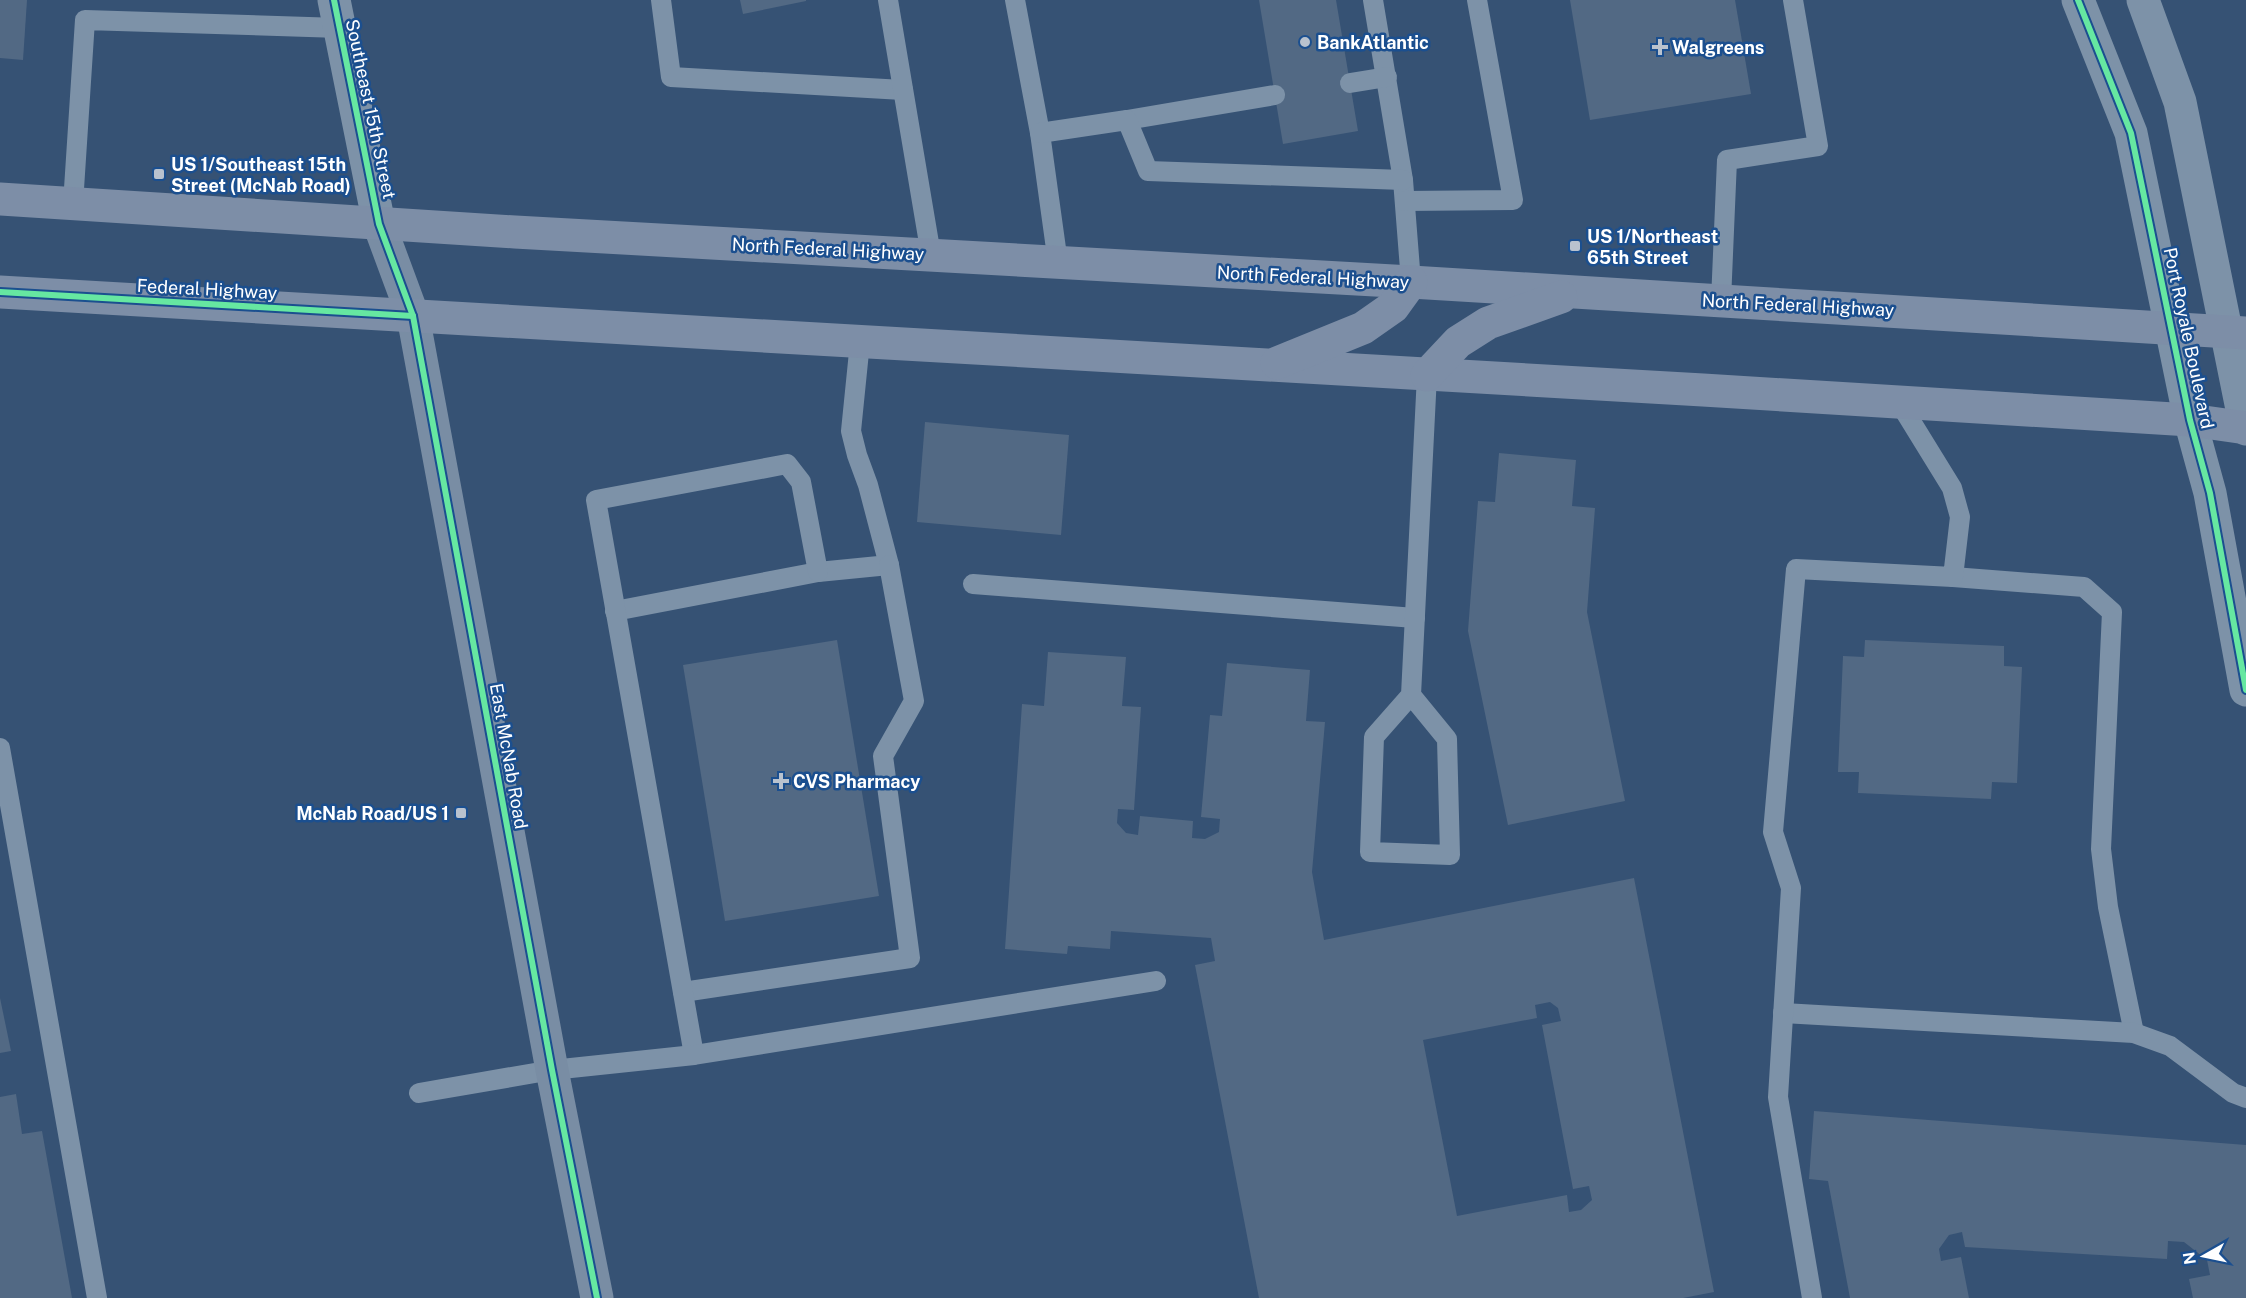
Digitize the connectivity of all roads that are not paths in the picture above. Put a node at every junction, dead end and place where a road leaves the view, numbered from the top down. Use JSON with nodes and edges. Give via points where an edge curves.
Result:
{"nodes":[{"id":1,"x":661,"y":0,"type":"edge"},
{"id":2,"x":888,"y":0,"type":"edge"},
{"id":3,"x":1015,"y":0,"type":"edge"},
{"id":4,"x":1373,"y":0,"type":"edge"},
{"id":5,"x":1477,"y":0,"type":"edge"},
{"id":6,"x":1792,"y":0,"type":"edge"},
{"id":7,"x":2078,"y":0,"type":"edge"},
{"id":8,"x":2143,"y":0,"type":"edge"},
{"id":9,"x":337,"y":14,"type":"edge"},
{"id":10,"x":1387,"y":77,"type":"junction"},
{"id":11,"x":1350,"y":84,"type":"dead end"},
{"id":12,"x":903,"y":90,"type":"junction"},
{"id":13,"x":1275,"y":95,"type":"dead end"},
{"id":14,"x":1127,"y":120,"type":"junction"},
{"id":15,"x":1040,"y":133,"type":"junction"},
{"id":16,"x":1404,"y":180,"type":"junction"},
{"id":17,"x":0,"y":199,"type":"edge"},
{"id":18,"x":1405,"y":201,"type":"junction"},
{"id":19,"x":73,"y":204,"type":"junction"},
{"id":20,"x":380,"y":224,"type":"junction"},
{"id":21,"x":931,"y":255,"type":"junction"},
{"id":22,"x":1058,"y":263,"type":"junction"},
{"id":23,"x":1411,"y":282,"type":"junction"},
{"id":24,"x":0,"y":292,"type":"edge"},
{"id":25,"x":1574,"y":292,"type":"junction"},
{"id":26,"x":1721,"y":301,"type":"junction"},
{"id":27,"x":412,"y":316,"type":"junction"},
{"id":28,"x":2171,"y":327,"type":"junction"},
{"id":29,"x":2236,"y":332,"type":"edge"},
{"id":30,"x":860,"y":342,"type":"junction"},
{"id":31,"x":1270,"y":366,"type":"junction"},
{"id":32,"x":1427,"y":375,"type":"junction"},
{"id":33,"x":1899,"y":402,"type":"junction"},
{"id":34,"x":2190,"y":420,"type":"junction"},
{"id":35,"x":2246,"y":428,"type":"edge"},
{"id":36,"x":889,"y":565,"type":"junction"},
{"id":37,"x":818,"y":573,"type":"junction"},
{"id":38,"x":1953,"y":577,"type":"junction"},
{"id":39,"x":973,"y":584,"type":"dead end"},
{"id":40,"x":615,"y":611,"type":"junction"},
{"id":41,"x":1415,"y":618,"type":"junction"},
{"id":42,"x":2246,"y":690,"type":"edge"},
{"id":43,"x":1411,"y":695,"type":"junction"},
{"id":44,"x":0,"y":748,"type":"edge"},
{"id":45,"x":1156,"y":981,"type":"dead end"},
{"id":46,"x":683,"y":992,"type":"junction"},
{"id":47,"x":1783,"y":1013,"type":"junction"},
{"id":48,"x":2134,"y":1033,"type":"junction"},
{"id":49,"x":694,"y":1054,"type":"junction"},
{"id":50,"x":552,"y":1070,"type":"junction"},
{"id":51,"x":419,"y":1093,"type":"dead end"},
{"id":52,"x":2246,"y":1098,"type":"edge"},
{"id":53,"x":97,"y":1298,"type":"edge"},
{"id":54,"x":597,"y":1298,"type":"edge"},
{"id":55,"x":1812,"y":1298,"type":"edge"}],
"edges":[{"from":1,"to":12,"type":"lane","via":[[672,77]]},
{"from":2,"to":12,"type":"lane"},
{"from":3,"to":15,"type":"lane"},
{"from":4,"to":10,"type":"lane"},
{"from":5,"to":18,"type":"lane","via":[[1513,200]]},
{"from":6,"to":26,"type":"lane","via":[[1818,146],[1727,160]]},
{"from":7,"to":28,"type":"street","name":"Port Royale Boulevard","via":[[2131,133]]},
{"from":8,"to":29,"type":"street","name":"Port Royale Boulevard","via":[[2180,102]]},
{"from":9,"to":19,"type":"lane","via":[[85,20]]},
{"from":9,"to":20,"type":"street","name":"Southeast 15th Street"},
{"from":10,"to":11,"type":"lane"},
{"from":10,"to":16,"type":"lane"},
{"from":12,"to":21,"type":"lane"},
{"from":13,"to":14,"type":"lane"},
{"from":14,"to":15,"type":"lane"},
{"from":14,"to":16,"type":"lane","via":[[1148,171]]},
{"from":15,"to":22,"type":"lane"},
{"from":16,"to":18,"type":"lane"},
{"from":17,"to":19,"type":"main road"},
{"from":18,"to":23,"type":"lane"},
{"from":19,"to":20,"type":"main road"},
{"from":20,"to":21,"type":"main road","name":"North Federal Highway"},
{"from":20,"to":27,"type":"street","name":"East McNab Road"},
{"from":21,"to":22,"type":"main road","name":"North Federal Highway"},
{"from":22,"to":23,"type":"main road","name":"North Federal Highway"},
{"from":23,"to":25,"type":"main road","name":"North Federal Highway"},
{"from":23,"to":31,"type":"main road","via":[[1393,307],[1363,328]]},
{"from":24,"to":27,"type":"main road","name":"Federal Highway"},
{"from":25,"to":26,"type":"main road","name":"North Federal Highway"},
{"from":25,"to":32,"type":"main road","via":[[1488,322],[1458,342]]},
{"from":26,"to":28,"type":"main road","name":"North Federal Highway"},
{"from":27,"to":30,"type":"main road"},
{"from":27,"to":50,"type":"street","name":"East McNab Road"},
{"from":28,"to":29,"type":"main road","name":"North Federal Highway"},
{"from":28,"to":34,"type":"street","name":"Port Royale Boulevard"},
{"from":29,"to":35,"type":"street","name":"Port Royale Boulevard"},
{"from":30,"to":31,"type":"main road"},
{"from":30,"to":36,"type":"lane","via":[[851,431]]},
{"from":31,"to":32,"type":"main road"},
{"from":32,"to":33,"type":"main road"},
{"from":32,"to":41,"type":"lane"},
{"from":33,"to":34,"type":"main road"},
{"from":33,"to":38,"type":"lane","via":[[1952,488],[1960,517]]},
{"from":34,"to":35,"type":"main road"},
{"from":34,"to":42,"type":"street","name":"Port Royale Boulevard","via":[[2210,493]]},
{"from":36,"to":37,"type":"lane"},
{"from":36,"to":46,"type":"lane","via":[[914,700],[883,756],[910,958]]},
{"from":37,"to":40,"type":"lane"},
{"from":37,"to":40,"type":"lane","via":[[801,482],[787,464],[596,500]]},
{"from":38,"to":47,"type":"lane","via":[[1796,569],[1773,832],[1791,888]]},
{"from":38,"to":48,"type":"lane","via":[[2084,587],[2112,612],[2101,849],[2108,907]]},
{"from":39,"to":41,"type":"lane"},
{"from":40,"to":46,"type":"lane"},
{"from":41,"to":43,"type":"lane"},
{"from":43,"to":43,"type":"lane","via":[[1374,737],[1370,852],[1450,855],[1447,739]]},
{"from":44,"to":53,"type":"lane"},
{"from":45,"to":49,"type":"lane"},
{"from":46,"to":49,"type":"lane"},
{"from":47,"to":48,"type":"lane"},
{"from":47,"to":55,"type":"lane","via":[[1778,1097]]},
{"from":48,"to":52,"type":"lane","via":[[2170,1046]]},
{"from":49,"to":50,"type":"lane"},
{"from":50,"to":51,"type":"lane"},
{"from":50,"to":54,"type":"street","name":"East McNab Road"}]}
